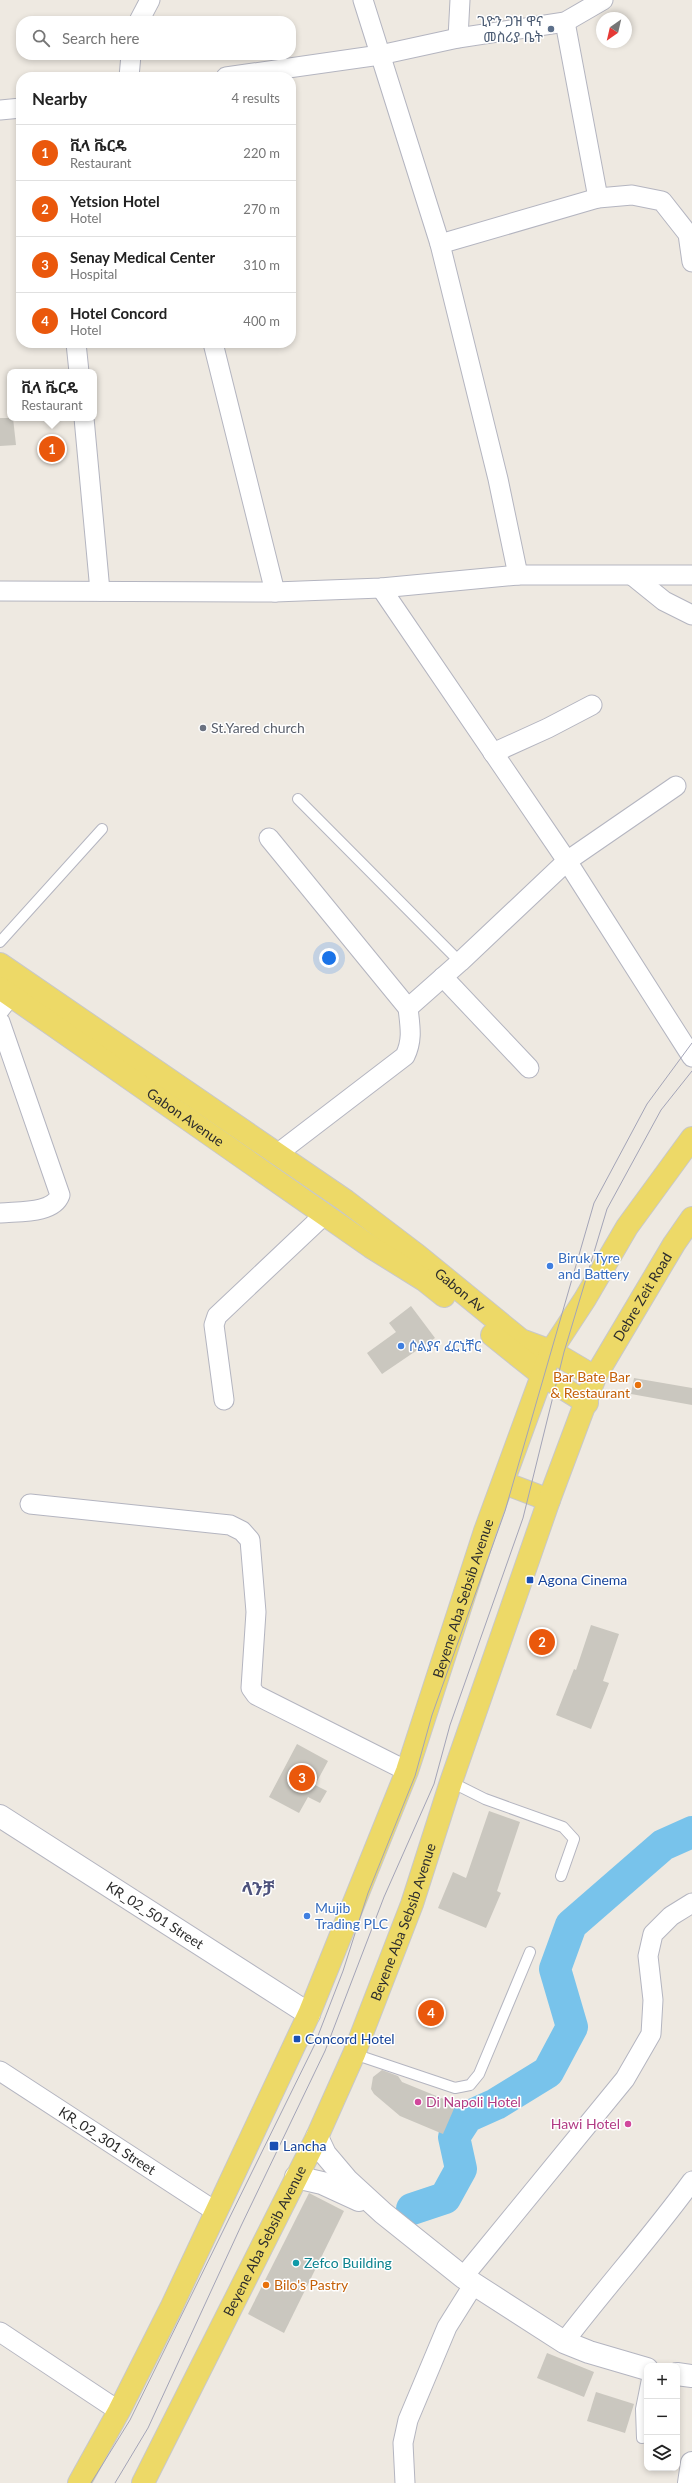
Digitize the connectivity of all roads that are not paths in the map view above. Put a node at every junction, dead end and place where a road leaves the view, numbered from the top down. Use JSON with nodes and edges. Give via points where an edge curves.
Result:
{"nodes":[{"id":1,"x":150,"y":0,"type":"edge"},
{"id":2,"x":364,"y":0,"type":"edge"},
{"id":3,"x":460,"y":0,"type":"edge"},
{"id":4,"x":603,"y":0,"type":"edge"},
{"id":5,"x":142,"y":16,"type":"edge"},
{"id":6,"x":565,"y":22,"type":"junction"},
{"id":7,"x":458,"y":38,"type":"junction"},
{"id":8,"x":380,"y":55,"type":"junction"},
{"id":9,"x":131,"y":60,"type":"edge"},
{"id":10,"x":129,"y":72,"type":"edge"},
{"id":11,"x":261,"y":72,"type":"edge"},
{"id":12,"x":16,"y":108,"type":"edge"},
{"id":13,"x":0,"y":110,"type":"edge"},
{"id":14,"x":598,"y":198,"type":"junction"},
{"id":15,"x":440,"y":244,"type":"junction"},
{"id":16,"x":692,"y":262,"type":"edge"},
{"id":17,"x":77,"y":348,"type":"edge"},
{"id":18,"x":214,"y":348,"type":"edge"},
{"id":19,"x":79,"y":369,"type":"edge"},
{"id":20,"x":84,"y":421,"type":"edge"},
{"id":21,"x":518,"y":575,"type":"junction"},
{"id":22,"x":692,"y":575,"type":"edge"},
{"id":23,"x":633,"y":576,"type":"junction"},
{"id":24,"x":381,"y":588,"type":"junction"},
{"id":25,"x":0,"y":591,"type":"edge"},
{"id":26,"x":100,"y":591,"type":"junction"},
{"id":27,"x":275,"y":592,"type":"junction"},
{"id":28,"x":692,"y":615,"type":"edge"},
{"id":29,"x":592,"y":705,"type":"dead end"},
{"id":30,"x":493,"y":753,"type":"junction"},
{"id":31,"x":676,"y":786,"type":"dead end"},
{"id":32,"x":298,"y":799,"type":"dead end"},
{"id":33,"x":102,"y":829,"type":"dead end"},
{"id":34,"x":269,"y":838,"type":"dead end"},
{"id":35,"x":566,"y":861,"type":"junction"},
{"id":36,"x":0,"y":942,"type":"edge"},
{"id":37,"x":460,"y":962,"type":"junction"},
{"id":38,"x":0,"y":964,"type":"edge"},
{"id":39,"x":444,"y":977,"type":"junction"},
{"id":40,"x":9,"y":993,"type":"edge"},
{"id":41,"x":408,"y":1008,"type":"junction"},
{"id":42,"x":0,"y":1022,"type":"edge"},
{"id":43,"x":692,"y":1057,"type":"edge"},
{"id":44,"x":528,"y":1068,"type":"dead end"},
{"id":45,"x":692,"y":1138,"type":"edge"},
{"id":46,"x":277,"y":1154,"type":"junction"},
{"id":47,"x":331,"y":1192,"type":"joint"},
{"id":48,"x":0,"y":1213,"type":"edge"},
{"id":49,"x":325,"y":1214,"type":"junction"},
{"id":50,"x":692,"y":1218,"type":"edge"},
{"id":51,"x":371,"y":1247,"type":"joint"},
{"id":52,"x":551,"y":1351,"type":"junction"},
{"id":53,"x":542,"y":1375,"type":"junction"},
{"id":54,"x":595,"y":1377,"type":"junction"},
{"id":55,"x":224,"y":1400,"type":"dead end"},
{"id":56,"x":587,"y":1403,"type":"junction"},
{"id":57,"x":504,"y":1483,"type":"junction"},
{"id":58,"x":549,"y":1500,"type":"junction"},
{"id":59,"x":30,"y":1504,"type":"dead end"},
{"id":60,"x":407,"y":1771,"type":"junction"},
{"id":61,"x":451,"y":1782,"type":"junction"},
{"id":62,"x":0,"y":1816,"type":"edge"},
{"id":63,"x":561,"y":1876,"type":"dead end"},
{"id":64,"x":692,"y":1903,"type":"edge"},
{"id":65,"x":530,"y":1952,"type":"dead end"},
{"id":66,"x":310,"y":2014,"type":"junction"},
{"id":67,"x":354,"y":2054,"type":"junction"},
{"id":68,"x":0,"y":2071,"type":"edge"},
{"id":69,"x":318,"y":2137,"type":"junction"},
{"id":70,"x":296,"y":2177,"type":"junction"},
{"id":71,"x":692,"y":2181,"type":"edge"},
{"id":72,"x":215,"y":2211,"type":"junction"},
{"id":73,"x":383,"y":2212,"type":"junction"},
{"id":74,"x":468,"y":2281,"type":"junction"},
{"id":75,"x":0,"y":2332,"type":"edge"},
{"id":76,"x":564,"y":2342,"type":"junction"},
{"id":77,"x":644,"y":2368,"type":"edge"},
{"id":78,"x":680,"y":2374,"type":"edge"},
{"id":79,"x":692,"y":2376,"type":"edge"},
{"id":80,"x":644,"y":2397,"type":"edge"},
{"id":81,"x":119,"y":2411,"type":"junction"},
{"id":82,"x":642,"y":2438,"type":"dead end"},
{"id":83,"x":692,"y":2463,"type":"edge"},
{"id":84,"x":79,"y":2483,"type":"edge"},
{"id":85,"x":143,"y":2483,"type":"edge"},
{"id":86,"x":405,"y":2483,"type":"edge"},
{"id":87,"x":688,"y":2483,"type":"edge"}],
"edges":[{"from":1,"to":5,"type":"street"},
{"from":2,"to":8,"type":"street"},
{"from":3,"to":7,"type":"street"},
{"from":4,"to":6,"type":"street"},
{"from":6,"to":7,"type":"street"},
{"from":6,"to":14,"type":"street"},
{"from":7,"to":8,"type":"street"},
{"from":8,"to":11,"type":"street"},
{"from":8,"to":15,"type":"street"},
{"from":9,"to":10,"type":"street"},
{"from":12,"to":13,"type":"street"},
{"from":14,"to":15,"type":"street"},
{"from":14,"to":16,"type":"street","via":[[632,195],[662,200],[688,234]]},
{"from":15,"to":21,"type":"street","via":[[498,479]]},
{"from":17,"to":19,"type":"street"},
{"from":18,"to":27,"type":"street"},
{"from":20,"to":26,"type":"street"},
{"from":21,"to":23,"type":"street"},
{"from":21,"to":24,"type":"street"},
{"from":22,"to":23,"type":"street"},
{"from":23,"to":28,"type":"street","via":[[664,601]]},
{"from":24,"to":27,"type":"street"},
{"from":24,"to":30,"type":"street"},
{"from":25,"to":26,"type":"street"},
{"from":26,"to":27,"type":"street"},
{"from":29,"to":30,"type":"street"},
{"from":30,"to":35,"type":"street"},
{"from":31,"to":35,"type":"street"},
{"from":32,"to":37,"type":"lane"},
{"from":33,"to":36,"type":"lane"},
{"from":34,"to":41,"type":"street"},
{"from":35,"to":37,"type":"street"},
{"from":35,"to":43,"type":"street"},
{"from":37,"to":39,"type":"street"},
{"from":38,"to":40,"type":"main road","name":"Gabon Avenue"},
{"from":39,"to":41,"type":"street"},
{"from":39,"to":44,"type":"street"},
{"from":40,"to":46,"type":"main road","name":"Gabon Avenue"},
{"from":40,"to":49,"type":"main road","name":"Gabon Avenue"},
{"from":41,"to":46,"type":"street","via":[[411,1036],[405,1056]]},
{"from":42,"to":48,"type":"street","via":[[60,1195],[57,1202],[50,1206]]},
{"from":45,"to":52,"type":"main road","name":"Beyene Aba Sebsib Avenue","via":[[627,1227]]},
{"from":46,"to":47,"type":"main road","name":"Gabon Avenue"},
{"from":47,"to":52,"type":"main road","name":"Gabon Av","via":[[417,1255],[521,1340]]},
{"from":49,"to":51,"type":"main road","name":"Gabon Avenue"},
{"from":49,"to":55,"type":"street","via":[[217,1316],[214,1325]]},
{"from":50,"to":54,"type":"main road","name":"Debre Zeit Road"},
{"from":51,"to":53,"type":"main road","name":"Gabon Av","via":[[424,1280]]},
{"from":52,"to":53,"type":"main road","name":"Beyene Aba Sebsib Avenue"},
{"from":52,"to":54,"type":"main road","name":"Gabon Av"},
{"from":53,"to":56,"type":"main road","name":"Gabon Av"},
{"from":53,"to":57,"type":"main road","name":"Beyene Aba Sebsib Avenue"},
{"from":54,"to":56,"type":"main road","name":"Beyene Aba Sebsib Avenue"},
{"from":56,"to":58,"type":"main road","name":"Beyene Aba Sebsib Avenue"},
{"from":57,"to":58,"type":"main road"},
{"from":57,"to":60,"type":"main road","name":"Beyene Aba Sebsib Avenue","via":[[485,1531]]},
{"from":58,"to":61,"type":"main road","name":"Beyene Aba Sebsib Avenue"},
{"from":59,"to":60,"type":"street","via":[[230,1525],[242,1530],[250,1540],[255,1599],[251,1688],[256,1695]]},
{"from":60,"to":66,"type":"main road","name":"Beyene Aba Sebsib Avenue"},
{"from":61,"to":63,"type":"lane","via":[[485,1799],[563,1827],[574,1839]]},
{"from":61,"to":67,"type":"main road","name":"Beyene Aba Sebsib Avenue","via":[[412,1904]]},
{"from":62,"to":66,"type":"street","name":"KR_02_501 Street"},
{"from":64,"to":74,"type":"street","via":[[671,1916],[653,1934],[648,1956],[653,2000],[651,2034],[625,2079]]},
{"from":65,"to":67,"type":"lane","via":[[478,2074],[470,2085],[455,2088]]},
{"from":66,"to":72,"type":"main road","name":"Beyene Aba Sebsib Avenue"},
{"from":67,"to":69,"type":"main road","name":"Beyene Aba Sebsib Avenue"},
{"from":68,"to":72,"type":"street","name":"KR_02_301 Street"},
{"from":69,"to":70,"type":"main road","name":"Beyene Aba Sebsib Avenue"},
{"from":69,"to":73,"type":"street","via":[[325,2154],[335,2168]]},
{"from":70,"to":73,"type":"street","via":[[343,2191]]},
{"from":70,"to":85,"type":"main road","name":"Beyene Aba Sebsib Avenue"},
{"from":71,"to":76,"type":"street","via":[[659,2226]]},
{"from":72,"to":81,"type":"main road","name":"Beyene Aba Sebsib Avenue"},
{"from":73,"to":74,"type":"street"},
{"from":74,"to":76,"type":"street"},
{"from":74,"to":86,"type":"street","via":[[408,2420],[403,2443]]},
{"from":75,"to":81,"type":"street"},
{"from":76,"to":77,"type":"street"},
{"from":78,"to":79,"type":"street"},
{"from":80,"to":82,"type":"lane"},
{"from":81,"to":84,"type":"main road","name":"Beyene Aba Sebsib Avenue"},
{"from":83,"to":87,"type":"street"}]}
